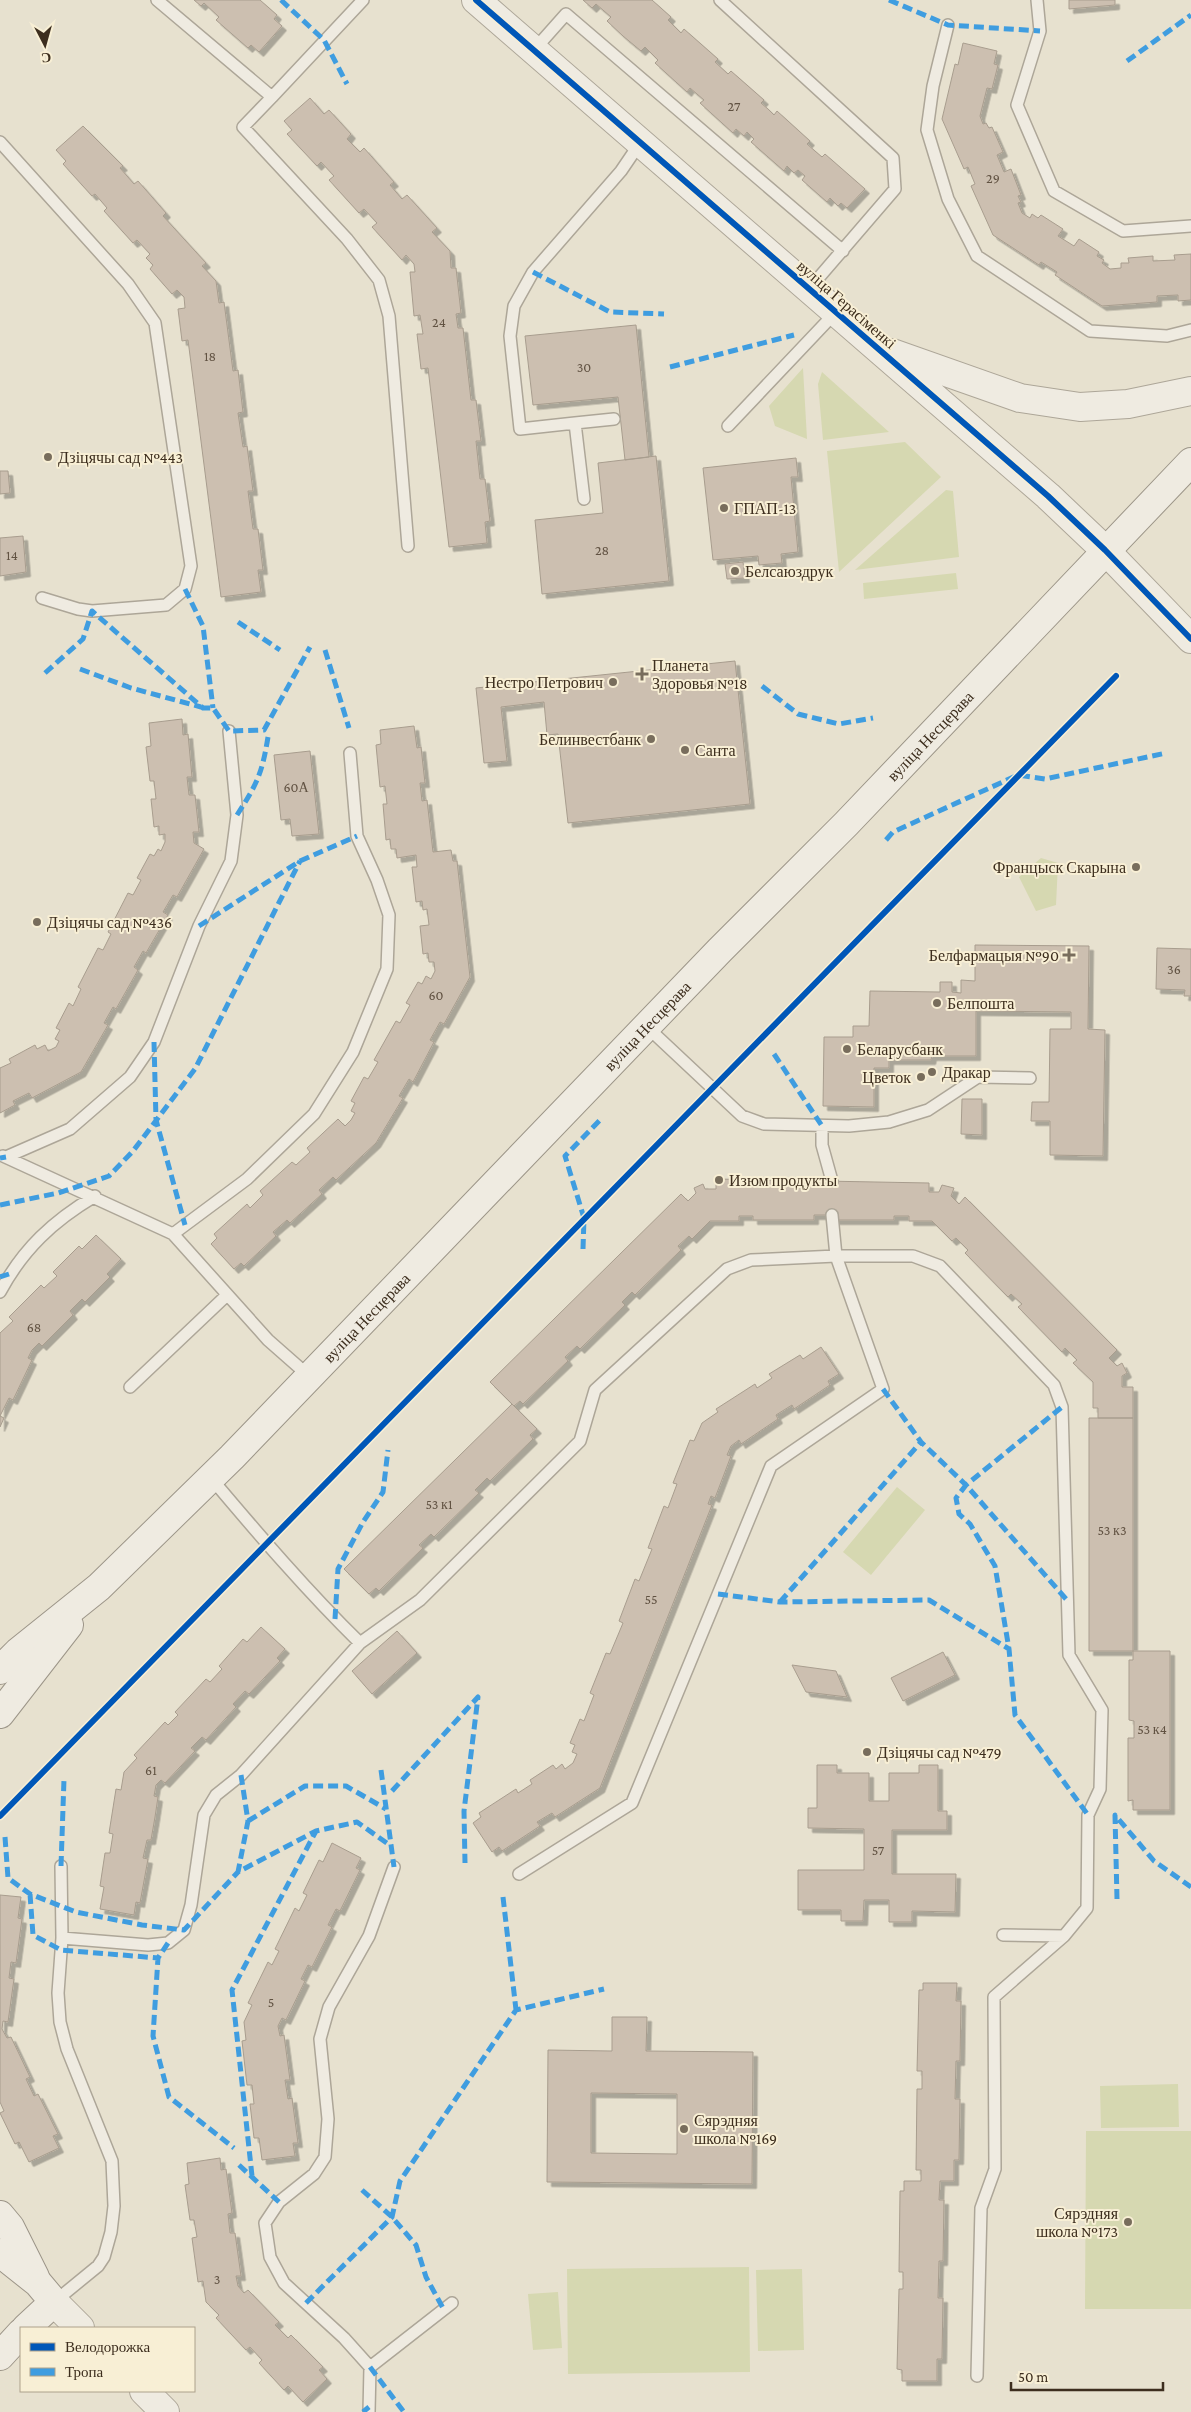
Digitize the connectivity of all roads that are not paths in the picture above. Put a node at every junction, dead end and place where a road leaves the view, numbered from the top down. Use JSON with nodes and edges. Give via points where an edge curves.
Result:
{"nodes":[{"id":1,"x":157,"y":0,"type":"edge"},
{"id":2,"x":363,"y":0,"type":"edge"},
{"id":3,"x":476,"y":0,"type":"edge"},
{"id":4,"x":720,"y":0,"type":"edge"},
{"id":5,"x":1037,"y":0,"type":"edge"},
{"id":6,"x":948,"y":25,"type":"dead end"},
{"id":7,"x":534,"y":50,"type":"junction"},
{"id":8,"x":272,"y":97,"type":"junction"},
{"id":9,"x":0,"y":142,"type":"edge"},
{"id":10,"x":640,"y":143,"type":"junction"},
{"id":11,"x":1191,"y":226,"type":"edge"},
{"id":12,"x":843,"y":251,"type":"junction"},
{"id":13,"x":808,"y":289,"type":"junction"},
{"id":14,"x":835,"y":313,"type":"junction"},
{"id":15,"x":1191,"y":330,"type":"edge"},
{"id":16,"x":877,"y":348,"type":"junction"},
{"id":17,"x":1191,"y":391,"type":"edge"},
{"id":18,"x":614,"y":419,"type":"dead end"},
{"id":19,"x":575,"y":423,"type":"junction"},
{"id":20,"x":728,"y":426,"type":"dead end"},
{"id":21,"x":1191,"y":462,"type":"edge"},
{"id":22,"x":584,"y":499,"type":"dead end"},
{"id":23,"x":408,"y":546,"type":"dead end"},
{"id":24,"x":1105,"y":550,"type":"junction"},
{"id":25,"x":42,"y":598,"type":"dead end"},
{"id":26,"x":1191,"y":638,"type":"edge"},
{"id":27,"x":229,"y":731,"type":"dead end"},
{"id":28,"x":350,"y":753,"type":"dead end"},
{"id":29,"x":646,"y":1026,"type":"junction"},
{"id":30,"x":1030,"y":1078,"type":"dead end"},
{"id":31,"x":822,"y":1126,"type":"junction"},
{"id":32,"x":3,"y":1156,"type":"edge"},
{"id":33,"x":832,"y":1181,"type":"dead end"},
{"id":34,"x":95,"y":1196,"type":"junction"},
{"id":35,"x":832,"y":1215,"type":"dead end"},
{"id":36,"x":173,"y":1234,"type":"junction"},
{"id":37,"x":836,"y":1256,"type":"junction"},
{"id":38,"x":0,"y":1292,"type":"edge"},
{"id":39,"x":227,"y":1295,"type":"junction"},
{"id":40,"x":310,"y":1377,"type":"junction"},
{"id":41,"x":130,"y":1387,"type":"dead end"},
{"id":42,"x":211,"y":1478,"type":"junction"},
{"id":43,"x":99,"y":1587,"type":"junction"},
{"id":44,"x":360,"y":1643,"type":"junction"},
{"id":45,"x":0,"y":1670,"type":"edge"},
{"id":46,"x":0,"y":1714,"type":"edge"},
{"id":47,"x":61,"y":1866,"type":"dead end"},
{"id":48,"x":394,"y":1867,"type":"dead end"},
{"id":49,"x":519,"y":1874,"type":"dead end"},
{"id":50,"x":1003,"y":1935,"type":"dead end"},
{"id":51,"x":1064,"y":1936,"type":"junction"},
{"id":52,"x":62,"y":1938,"type":"junction"},
{"id":53,"x":0,"y":2215,"type":"edge"},
{"id":54,"x":0,"y":2253,"type":"edge"},
{"id":55,"x":46,"y":2292,"type":"junction"},
{"id":56,"x":452,"y":2303,"type":"dead end"},
{"id":57,"x":27,"y":2327,"type":"edge"},
{"id":58,"x":79,"y":2327,"type":"edge"},
{"id":59,"x":20,"y":2334,"type":"edge"},
{"id":60,"x":0,"y":2356,"type":"edge"},
{"id":61,"x":370,"y":2367,"type":"junction"},
{"id":62,"x":977,"y":2376,"type":"dead end"},
{"id":63,"x":145,"y":2392,"type":"edge"},
{"id":64,"x":165,"y":2412,"type":"edge"},
{"id":65,"x":369,"y":2412,"type":"edge"}],
"edges":[{"from":1,"to":8,"type":"lane"},
{"from":2,"to":8,"type":"lane"},
{"from":3,"to":7,"type":"main road","name":"вуліца Герасіменкі"},
{"from":4,"to":12,"type":"lane","via":[[893,158],[895,190]]},
{"from":5,"to":11,"type":"lane","via":[[1040,31],[1017,105],[1054,191],[1123,232]]},
{"from":6,"to":15,"type":"lane","via":[[933,86],[927,130],[948,199],[977,256],[1090,331],[1167,336]]},
{"from":7,"to":10,"type":"main road","name":"вуліца Герасіменкі"},
{"from":7,"to":12,"type":"lane","via":[[566,14]]},
{"from":8,"to":23,"type":"lane","via":[[242,127],[347,239],[379,280],[389,316]]},
{"from":9,"to":25,"type":"lane","via":[[128,284],[155,323],[191,566],[186,589],[166,605],[92,611],[78,610]]},
{"from":10,"to":13,"type":"main road","name":"вуліца Герасіменкі"},
{"from":10,"to":19,"type":"lane","via":[[621,171],[533,272],[514,306],[510,336],[520,429]]},
{"from":12,"to":13,"type":"lane"},
{"from":13,"to":14,"type":"main road","name":"вуліца Герасіменкі"},
{"from":14,"to":16,"type":"main road","name":"вуліца Герасіменкі"},
{"from":14,"to":20,"type":"lane"},
{"from":16,"to":17,"type":"main road","via":[[1020,398],[1080,407],[1128,404]]},
{"from":16,"to":24,"type":"main road","name":"вуліца Герасіменкі","via":[[1048,496]]},
{"from":18,"to":19,"type":"lane"},
{"from":19,"to":22,"type":"lane"},
{"from":21,"to":24,"type":"main road","name":"вуліца Несцерава"},
{"from":24,"to":26,"type":"main road","name":"вуліца Герасіменкі"},
{"from":24,"to":29,"type":"main road","name":"вуліца Несцерава","via":[[846,824]]},
{"from":27,"to":32,"type":"lane","via":[[237,815],[231,861],[200,926],[154,1042],[130,1077],[70,1129]]},
{"from":28,"to":36,"type":"lane","via":[[357,836],[389,915],[387,969],[353,1052],[314,1114],[247,1179]]},
{"from":29,"to":31,"type":"lane","via":[[742,1116],[764,1124]]},
{"from":29,"to":40,"type":"main road","name":"вуліца Несцерава"},
{"from":30,"to":31,"type":"lane","via":[[978,1077],[928,1110],[906,1117],[889,1122]]},
{"from":31,"to":33,"type":"lane","via":[[822,1145]]},
{"from":32,"to":34,"type":"lane"},
{"from":34,"to":36,"type":"lane"},
{"from":34,"to":38,"type":"lane","via":[[65,1214],[37,1240],[9,1274]]},
{"from":35,"to":37,"type":"lane"},
{"from":36,"to":39,"type":"lane"},
{"from":37,"to":44,"type":"lane","via":[[751,1260],[727,1269],[595,1390],[580,1441],[420,1600]]},
{"from":37,"to":49,"type":"lane","via":[[883,1389],[771,1466],[632,1803]]},
{"from":37,"to":51,"type":"lane","via":[[913,1256],[940,1266],[1054,1385],[1062,1407],[1069,1655],[1102,1710],[1100,1790],[1088,1815],[1087,1908]]},
{"from":39,"to":40,"type":"lane","via":[[268,1340]]},
{"from":39,"to":41,"type":"lane"},
{"from":40,"to":42,"type":"main road","name":"вуліца Несцерава"},
{"from":42,"to":43,"type":"main road","name":"вуліца Несцерава"},
{"from":42,"to":44,"type":"lane","via":[[281,1561]]},
{"from":43,"to":45,"type":"main road"},
{"from":43,"to":46,"type":"main road"},
{"from":44,"to":52,"type":"lane","via":[[241,1775],[216,1795],[204,1815],[191,1905],[184,1930],[168,1943],[148,1945]]},
{"from":47,"to":52,"type":"lane"},
{"from":48,"to":61,"type":"lane","via":[[369,1936],[329,2007],[320,2039],[328,2119],[325,2157],[314,2174],[279,2202],[265,2223],[270,2257],[284,2283],[344,2338]]},
{"from":50,"to":51,"type":"lane"},
{"from":51,"to":62,"type":"lane","via":[[994,1997],[996,2169],[981,2208]]},
{"from":52,"to":55,"type":"lane","via":[[58,1993],[60,2022],[67,2049],[112,2161],[114,2206],[111,2232],[101,2261]]},
{"from":53,"to":55,"type":"main road"},
{"from":54,"to":55,"type":"main road"},
{"from":55,"to":57,"type":"main road"},
{"from":55,"to":58,"type":"main road"},
{"from":56,"to":61,"type":"lane"},
{"from":59,"to":60,"type":"main road"},
{"from":61,"to":65,"type":"lane"},
{"from":63,"to":64,"type":"main road"}]}
